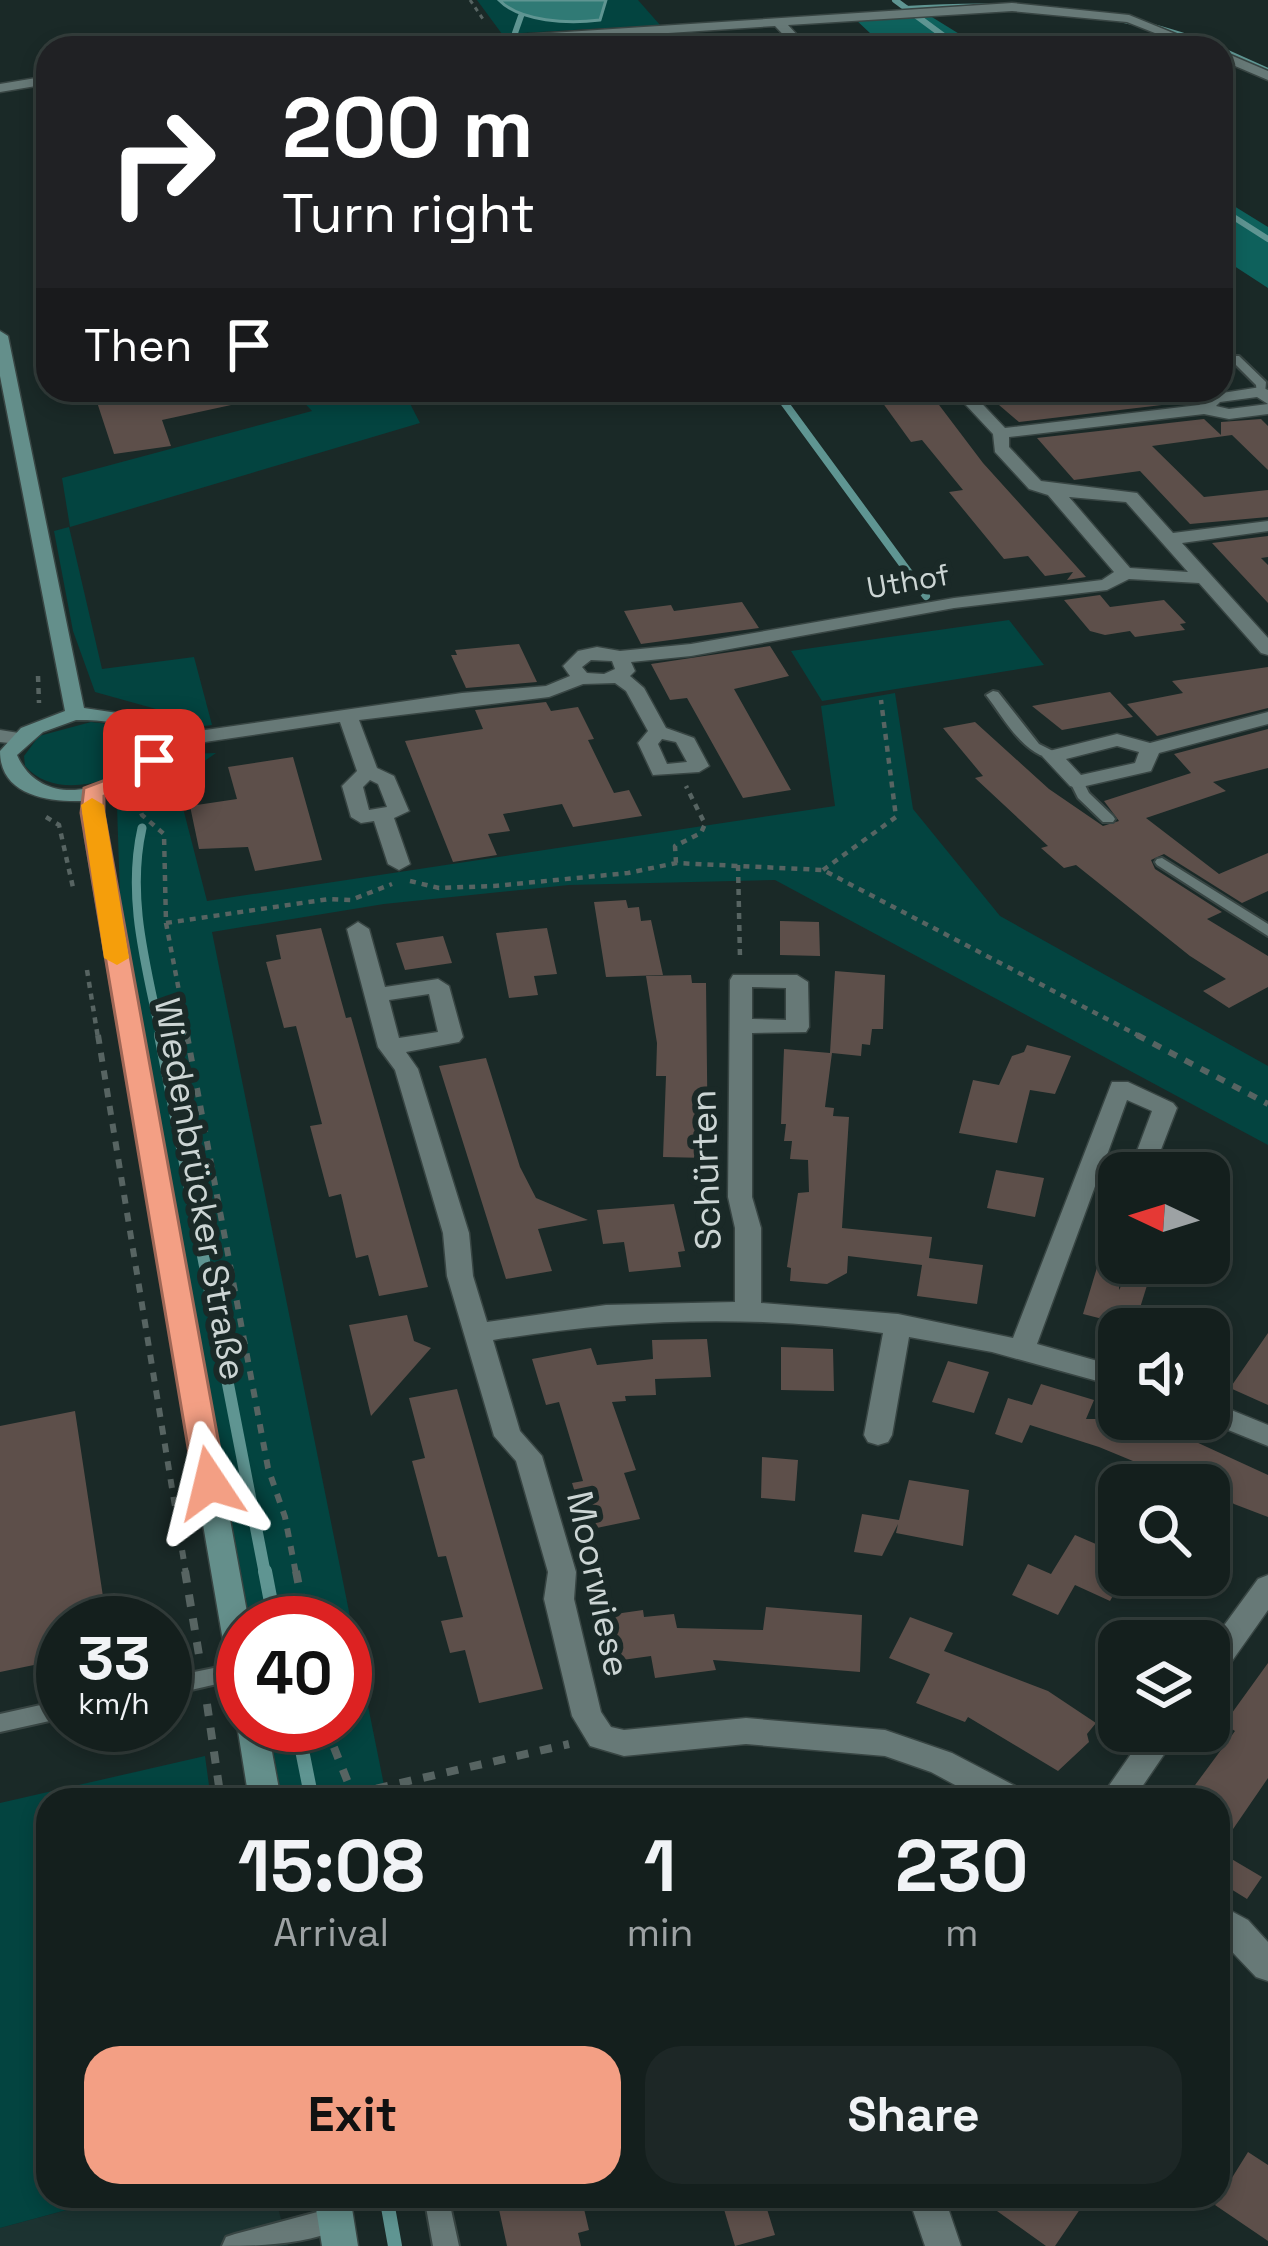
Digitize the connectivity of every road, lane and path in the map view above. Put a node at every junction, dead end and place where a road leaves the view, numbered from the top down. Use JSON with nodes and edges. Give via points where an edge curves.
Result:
{"nodes":[{"id":1,"x":776,"y":20,"type":"junction"},
{"id":2,"x":602,"y":31,"type":"junction"},
{"id":3,"x":516,"y":36,"type":"edge"},
{"id":4,"x":606,"y":36,"type":"edge"},
{"id":5,"x":791,"y":36,"type":"edge"},
{"id":6,"x":1173,"y":36,"type":"edge"},
{"id":7,"x":1233,"y":61,"type":"edge"},
{"id":8,"x":1268,"y":76,"type":"edge"},
{"id":9,"x":36,"y":81,"type":"edge"},
{"id":10,"x":0,"y":84,"type":"edge"},
{"id":11,"x":0,"y":336,"type":"edge"},
{"id":12,"x":1235,"y":358,"type":"dead end"},
{"id":13,"x":1266,"y":400,"type":"edge"},
{"id":14,"x":971,"y":402,"type":"edge"},
{"id":15,"x":1001,"y":433,"type":"junction"},
{"id":16,"x":1054,"y":491,"type":"junction"},
{"id":17,"x":1268,"y":526,"type":"edge"},
{"id":18,"x":1170,"y":539,"type":"junction"},
{"id":19,"x":1125,"y":572,"type":"junction"},
{"id":20,"x":1205,"y":578,"type":"junction"},
{"id":21,"x":1268,"y":649,"type":"edge"},
{"id":22,"x":619,"y":667,"type":"junction"},
{"id":23,"x":993,"y":694,"type":"dead end"},
{"id":24,"x":881,"y":700,"type":"dead end"},
{"id":25,"x":75,"y":714,"type":"junction"},
{"id":26,"x":348,"y":716,"type":"junction"},
{"id":27,"x":1268,"y":718,"type":"edge"},
{"id":28,"x":9,"y":737,"type":"edge"},
{"id":29,"x":157,"y":743,"type":"junction"},
{"id":30,"x":1150,"y":748,"type":"junction"},
{"id":31,"x":1052,"y":755,"type":"junction"},
{"id":32,"x":677,"y":769,"type":"joint"},
{"id":33,"x":1077,"y":782,"type":"junction"},
{"id":34,"x":92,"y":793,"type":"junction"},
{"id":35,"x":137,"y":802,"type":"dead end"},
{"id":36,"x":1108,"y":819,"type":"dead end"},
{"id":37,"x":51,"y":820,"type":"dead end"},
{"id":38,"x":1162,"y":862,"type":"dead end"},
{"id":39,"x":676,"y":863,"type":"junction"},
{"id":40,"x":399,"y":864,"type":"dead end"},
{"id":41,"x":738,"y":865,"type":"junction"},
{"id":42,"x":823,"y":870,"type":"junction"},
{"id":43,"x":75,"y":898,"type":"dead end"},
{"id":44,"x":166,"y":923,"type":"junction"},
{"id":45,"x":358,"y":929,"type":"dead end"},
{"id":46,"x":1268,"y":931,"type":"edge"},
{"id":47,"x":86,"y":967,"type":"dead end"},
{"id":48,"x":741,"y":980,"type":"junction"},
{"id":49,"x":376,"y":995,"type":"junction"},
{"id":50,"x":742,"y":1026,"type":"junction"},
{"id":51,"x":390,"y":1047,"type":"junction"},
{"id":52,"x":1268,"y":1104,"type":"edge"},
{"id":53,"x":1093,"y":1161,"type":"dead end"},
{"id":54,"x":748,"y":1312,"type":"junction"},
{"id":55,"x":898,"y":1323,"type":"junction"},
{"id":56,"x":480,"y":1334,"type":"junction"},
{"id":57,"x":1023,"y":1347,"type":"junction"},
{"id":58,"x":1098,"y":1370,"type":"edge"},
{"id":59,"x":1230,"y":1420,"type":"edge"},
{"id":60,"x":878,"y":1435,"type":"dead end"},
{"id":61,"x":1268,"y":1436,"type":"edge"},
{"id":62,"x":1268,"y":1587,"type":"edge"},
{"id":63,"x":230,"y":1596,"type":"edge"},
{"id":64,"x":300,"y":1596,"type":"edge"},
{"id":65,"x":1230,"y":1640,"type":"edge"},
{"id":66,"x":216,"y":1675,"type":"edge"},
{"id":67,"x":203,"y":1678,"type":"junction"},
{"id":68,"x":192,"y":1681,"type":"edge"},
{"id":69,"x":36,"y":1715,"type":"edge"},
{"id":70,"x":0,"y":1723,"type":"edge"},
{"id":71,"x":601,"y":1737,"type":"junction"},
{"id":72,"x":257,"y":1752,"type":"edge"},
{"id":73,"x":336,"y":1752,"type":"edge"},
{"id":74,"x":1150,"y":1752,"type":"edge"},
{"id":75,"x":219,"y":1788,"type":"edge"},
{"id":76,"x":263,"y":1788,"type":"edge"},
{"id":77,"x":350,"y":1788,"type":"edge"},
{"id":78,"x":391,"y":1788,"type":"edge"},
{"id":79,"x":990,"y":1788,"type":"edge"},
{"id":80,"x":1124,"y":1788,"type":"edge"},
{"id":81,"x":1230,"y":1926,"type":"edge"},
{"id":82,"x":1268,"y":1966,"type":"edge"},
{"id":83,"x":438,"y":2208,"type":"edge"},
{"id":84,"x":930,"y":2208,"type":"edge"},
{"id":85,"x":336,"y":2220,"type":"edge"},
{"id":86,"x":236,"y":2246,"type":"edge"},
{"id":87,"x":446,"y":2246,"type":"edge"},
{"id":88,"x":943,"y":2246,"type":"edge"}],
"edges":[{"from":1,"to":2,"type":"street"},
{"from":1,"to":5,"type":"street"},
{"from":1,"to":6,"type":"street","via":[[1012,7],[1129,19]]},
{"from":2,"to":3,"type":"street"},
{"from":2,"to":4,"type":"street"},
{"from":7,"to":8,"type":"street"},
{"from":9,"to":10,"type":"street"},
{"from":11,"to":25,"type":"street"},
{"from":12,"to":13,"type":"lane","via":[[1262,384]]},
{"from":13,"to":15,"type":"street","via":[[1228,414],[1204,409]]},
{"from":14,"to":15,"type":"street"},
{"from":15,"to":16,"type":"street","via":[[1001,448],[1035,485]]},
{"from":16,"to":18,"type":"street","via":[[1131,496]]},
{"from":16,"to":19,"type":"street"},
{"from":17,"to":18,"type":"street"},
{"from":18,"to":20,"type":"street"},
{"from":19,"to":20,"type":"street","name":"Uthof"},
{"from":19,"to":22,"type":"street","name":"Uthof","via":[[1107,585],[954,603]]},
{"from":20,"to":21,"type":"street"},
{"from":22,"to":26,"type":"street","name":"Uthof","via":[[585,655],[572,666],[581,677],[549,691]]},
{"from":22,"to":32,"type":"street","via":[[658,732],[684,738],[699,766]]},
{"from":23,"to":31,"type":"lane","via":[[1034,746]]},
{"from":24,"to":42,"type":"path","via":[[896,817]]},
{"from":25,"to":28,"type":"street"},
{"from":25,"to":29,"type":"street","via":[[129,718]]},
{"from":26,"to":29,"type":"street"},
{"from":26,"to":40,"type":"street","via":[[368,772],[387,780],[399,812],[382,814]]},
{"from":27,"to":30,"type":"street"},
{"from":28,"to":34,"type":"street","via":[[10,772],[22,784]]},
{"from":29,"to":34,"type":"street","via":[[154,760],[136,777]]},
{"from":30,"to":31,"type":"street","via":[[1117,740]]},
{"from":30,"to":33,"type":"street","via":[[1144,766]]},
{"from":31,"to":33,"type":"street"},
{"from":32,"to":39,"type":"path","via":[[705,824],[675,846]]},
{"from":33,"to":36,"type":"lane"},
{"from":34,"to":63,"type":"street","name":"Wiedenbrücker Straße"},
{"from":35,"to":44,"type":"path","via":[[164,834]]},
{"from":37,"to":43,"type":"path","via":[[59,825]]},
{"from":38,"to":46,"type":"lane"},
{"from":39,"to":41,"type":"path"},
{"from":39,"to":44,"type":"path","via":[[494,886],[403,880],[351,900]]},
{"from":41,"to":42,"type":"path"},
{"from":41,"to":48,"type":"path"},
{"from":42,"to":52,"type":"path"},
{"from":44,"to":64,"type":"path","via":[[268,1468]]},
{"from":45,"to":49,"type":"street","name":"Moorwiese"},
{"from":47,"to":67,"type":"path"},
{"from":48,"to":50,"type":"street","name":"Schürten"},
{"from":48,"to":50,"type":"street","via":[[797,982],[798,1027]]},
{"from":49,"to":51,"type":"street","name":"Moorwiese"},
{"from":49,"to":51,"type":"street","via":[[438,986],[452,1036]]},
{"from":50,"to":54,"type":"street","name":"Schürten"},
{"from":51,"to":56,"type":"street","name":"Moorwiese","via":[[406,1069]]},
{"from":53,"to":57,"type":"street"},
{"from":54,"to":55,"type":"street"},
{"from":54,"to":56,"type":"street","via":[[603,1314]]},
{"from":55,"to":57,"type":"street"},
{"from":55,"to":60,"type":"street"},
{"from":56,"to":71,"type":"street","name":"Moorwiese","via":[[508,1436],[528,1456],[562,1572],[559,1599],[587,1716]]},
{"from":57,"to":58,"type":"street"},
{"from":59,"to":61,"type":"street"},
{"from":62,"to":65,"type":"street"},
{"from":66,"to":67,"type":"lane"},
{"from":67,"to":68,"type":"lane"},
{"from":67,"to":75,"type":"path"},
{"from":69,"to":70,"type":"lane"},
{"from":71,"to":78,"type":"path"},
{"from":71,"to":79,"type":"street","via":[[624,1743],[746,1731],[885,1743]]},
{"from":72,"to":76,"type":"street"},
{"from":73,"to":77,"type":"path"},
{"from":74,"to":80,"type":"street"},
{"from":81,"to":82,"type":"street"},
{"from":83,"to":87,"type":"lane"},
{"from":84,"to":88,"type":"street"},
{"from":85,"to":86,"type":"lane"}]}
